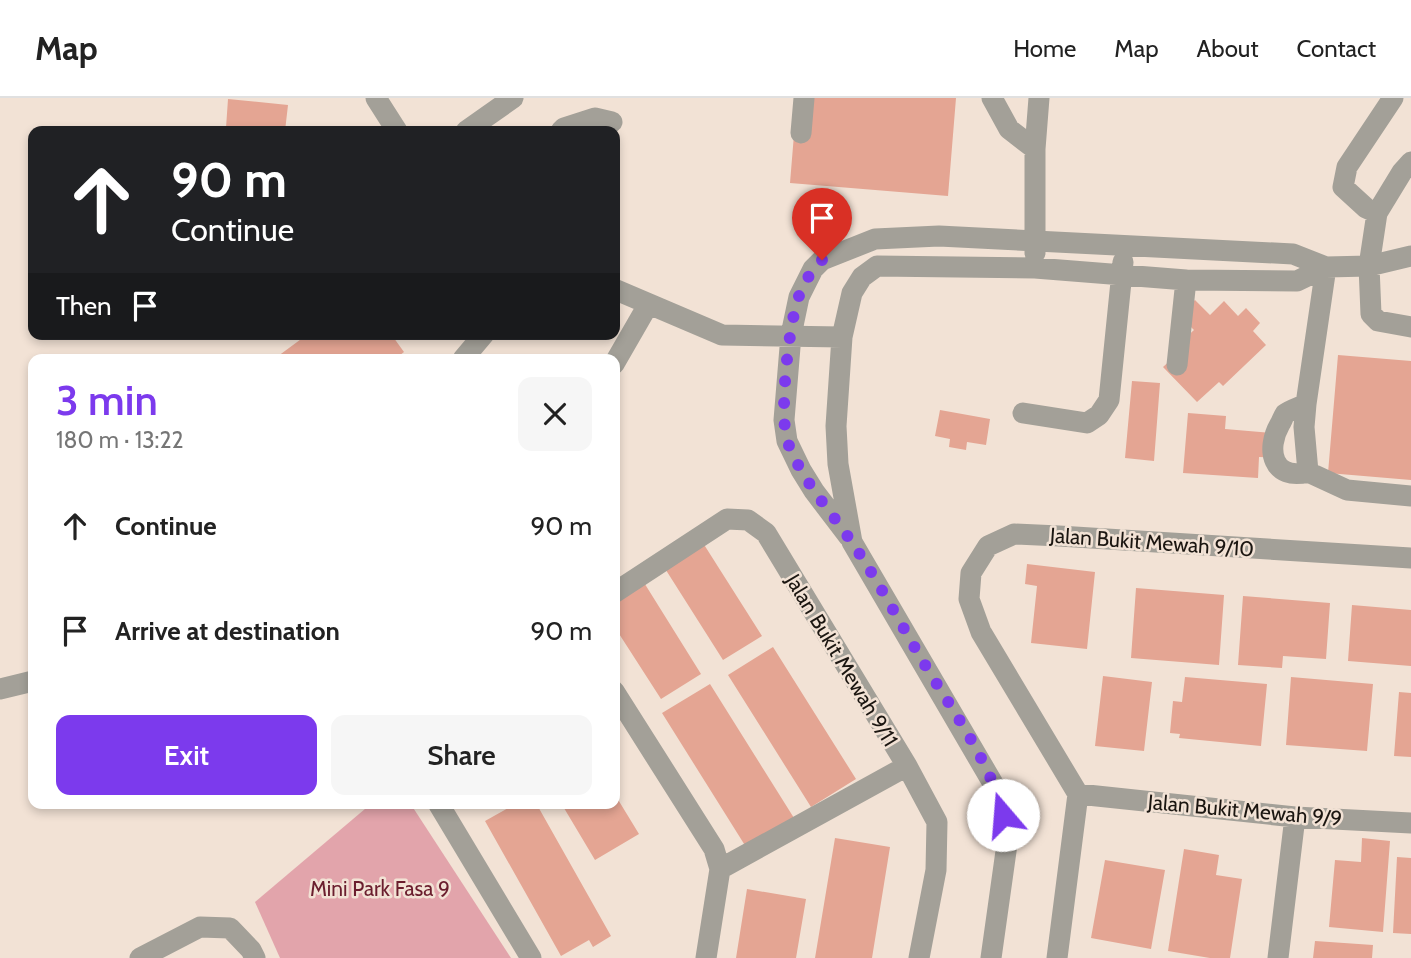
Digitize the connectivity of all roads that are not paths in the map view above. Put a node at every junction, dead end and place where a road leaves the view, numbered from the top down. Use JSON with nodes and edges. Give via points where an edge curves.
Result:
{"nodes":[{"id":1,"x":376,"y":98,"type":"edge"},
{"id":2,"x":513,"y":98,"type":"edge"},
{"id":3,"x":804,"y":98,"type":"edge"},
{"id":4,"x":992,"y":98,"type":"edge"},
{"id":5,"x":1039,"y":98,"type":"edge"},
{"id":6,"x":1393,"y":98,"type":"edge"},
{"id":7,"x":612,"y":121,"type":"dead end"},
{"id":8,"x":394,"y":126,"type":"edge"},
{"id":9,"x":473,"y":126,"type":"edge"},
{"id":10,"x":570,"y":126,"type":"edge"},
{"id":11,"x":801,"y":133,"type":"dead end"},
{"id":12,"x":1035,"y":149,"type":"junction"},
{"id":13,"x":1411,"y":162,"type":"edge"},
{"id":14,"x":1377,"y":213,"type":"junction"},
{"id":15,"x":1035,"y":240,"type":"junction"},
{"id":16,"x":1124,"y":246,"type":"junction"},
{"id":17,"x":850,"y":249,"type":"junction"},
{"id":18,"x":1411,"y":256,"type":"edge"},
{"id":19,"x":1370,"y":266,"type":"junction"},
{"id":20,"x":1326,"y":267,"type":"junction"},
{"id":21,"x":1035,"y":268,"type":"junction"},
{"id":22,"x":1123,"y":273,"type":"junction"},
{"id":23,"x":862,"y":276,"type":"junction"},
{"id":24,"x":1186,"y":280,"type":"junction"},
{"id":25,"x":620,"y":292,"type":"edge"},
{"id":26,"x":648,"y":305,"type":"junction"},
{"id":27,"x":1411,"y":327,"type":"edge"},
{"id":28,"x":791,"y":335,"type":"junction"},
{"id":29,"x":842,"y":337,"type":"junction"},
{"id":30,"x":479,"y":340,"type":"edge"},
{"id":31,"x":467,"y":354,"type":"edge"},
{"id":32,"x":620,"y":354,"type":"edge"},
{"id":33,"x":1177,"y":365,"type":"dead end"},
{"id":34,"x":1306,"y":404,"type":"junction"},
{"id":35,"x":1023,"y":413,"type":"dead end"},
{"id":36,"x":1308,"y":471,"type":"junction"},
{"id":37,"x":1411,"y":496,"type":"edge"},
{"id":38,"x":852,"y":542,"type":"junction"},
{"id":39,"x":1411,"y":558,"type":"edge"},
{"id":40,"x":620,"y":589,"type":"edge"},
{"id":41,"x":28,"y":682,"type":"edge"},
{"id":42,"x":0,"y":689,"type":"edge"},
{"id":43,"x":620,"y":700,"type":"edge"},
{"id":44,"x":907,"y":766,"type":"junction"},
{"id":45,"x":1078,"y":794,"type":"junction"},
{"id":46,"x":442,"y":809,"type":"edge"},
{"id":47,"x":1295,"y":817,"type":"junction"},
{"id":48,"x":1411,"y":823,"type":"edge"},
{"id":49,"x":720,"y":869,"type":"junction"},
{"id":50,"x":140,"y":958,"type":"edge"},
{"id":51,"x":255,"y":958,"type":"edge"},
{"id":52,"x":531,"y":958,"type":"edge"},
{"id":53,"x":706,"y":958,"type":"edge"},
{"id":54,"x":919,"y":958,"type":"edge"},
{"id":55,"x":991,"y":958,"type":"edge"},
{"id":56,"x":1057,"y":958,"type":"edge"},
{"id":57,"x":1278,"y":958,"type":"edge"}],
"edges":[{"from":1,"to":8,"type":"street"},
{"from":2,"to":9,"type":"street"},
{"from":3,"to":11,"type":"street"},
{"from":4,"to":12,"type":"street","via":[[1009,129]]},
{"from":5,"to":12,"type":"street"},
{"from":6,"to":14,"type":"street","via":[[1347,167],[1343,187]]},
{"from":7,"to":10,"type":"street","via":[[596,118]]},
{"from":12,"to":15,"type":"street"},
{"from":13,"to":14,"type":"street"},
{"from":14,"to":19,"type":"street"},
{"from":15,"to":16,"type":"street"},
{"from":15,"to":17,"type":"street","via":[[875,239]]},
{"from":15,"to":21,"type":"street"},
{"from":16,"to":20,"type":"street","via":[[1293,254]]},
{"from":16,"to":22,"type":"street"},
{"from":17,"to":23,"type":"street"},
{"from":17,"to":28,"type":"street","via":[[822,260],[813,269],[799,297]]},
{"from":18,"to":19,"type":"street"},
{"from":19,"to":20,"type":"street"},
{"from":19,"to":27,"type":"street","via":[[1371,314],[1378,321]]},
{"from":20,"to":24,"type":"street","via":[[1297,281]]},
{"from":20,"to":34,"type":"street"},
{"from":21,"to":22,"type":"street"},
{"from":21,"to":23,"type":"street","via":[[877,266]]},
{"from":22,"to":24,"type":"street"},
{"from":22,"to":35,"type":"street","via":[[1109,400],[1099,415],[1087,423]]},
{"from":23,"to":29,"type":"street","via":[[847,308]]},
{"from":24,"to":33,"type":"street"},
{"from":25,"to":26,"type":"street"},
{"from":26,"to":28,"type":"street","via":[[722,335]]},
{"from":26,"to":32,"type":"street"},
{"from":28,"to":29,"type":"street"},
{"from":28,"to":38,"type":"street","via":[[784,420],[787,441],[814,491]]},
{"from":29,"to":38,"type":"street","via":[[836,426]]},
{"from":30,"to":31,"type":"street"},
{"from":34,"to":36,"type":"street"},
{"from":34,"to":36,"type":"street","via":[[1285,414],[1274,434],[1272,459],[1282,470],[1296,475]]},
{"from":36,"to":37,"type":"street","via":[[1348,490]]},
{"from":38,"to":55,"type":"street","via":[[998,792],[1008,837]]},
{"from":39,"to":45,"type":"street","name":"Jalan Bukit Mewah 9/10","via":[[1014,534],[988,546],[971,573],[969,599],[981,632]]},
{"from":40,"to":44,"type":"street","name":"Jalan Bukit Mewah 9/11","via":[[727,519],[748,520],[766,533]]},
{"from":41,"to":42,"type":"street"},
{"from":43,"to":49,"type":"street","via":[[714,849]]},
{"from":44,"to":49,"type":"street"},
{"from":44,"to":54,"type":"street","name":"Jalan Bukit Mewah 9/11","via":[[937,822],[936,870]]},
{"from":45,"to":47,"type":"street","name":"Jalan Bukit Mewah 9/9"},
{"from":45,"to":56,"type":"street"},
{"from":46,"to":52,"type":"street"},
{"from":47,"to":48,"type":"street","name":"Jalan Bukit Mewah 9/9"},
{"from":47,"to":57,"type":"street"},
{"from":49,"to":53,"type":"street"},
{"from":50,"to":51,"type":"street","via":[[200,928],[230,928]]}]}
